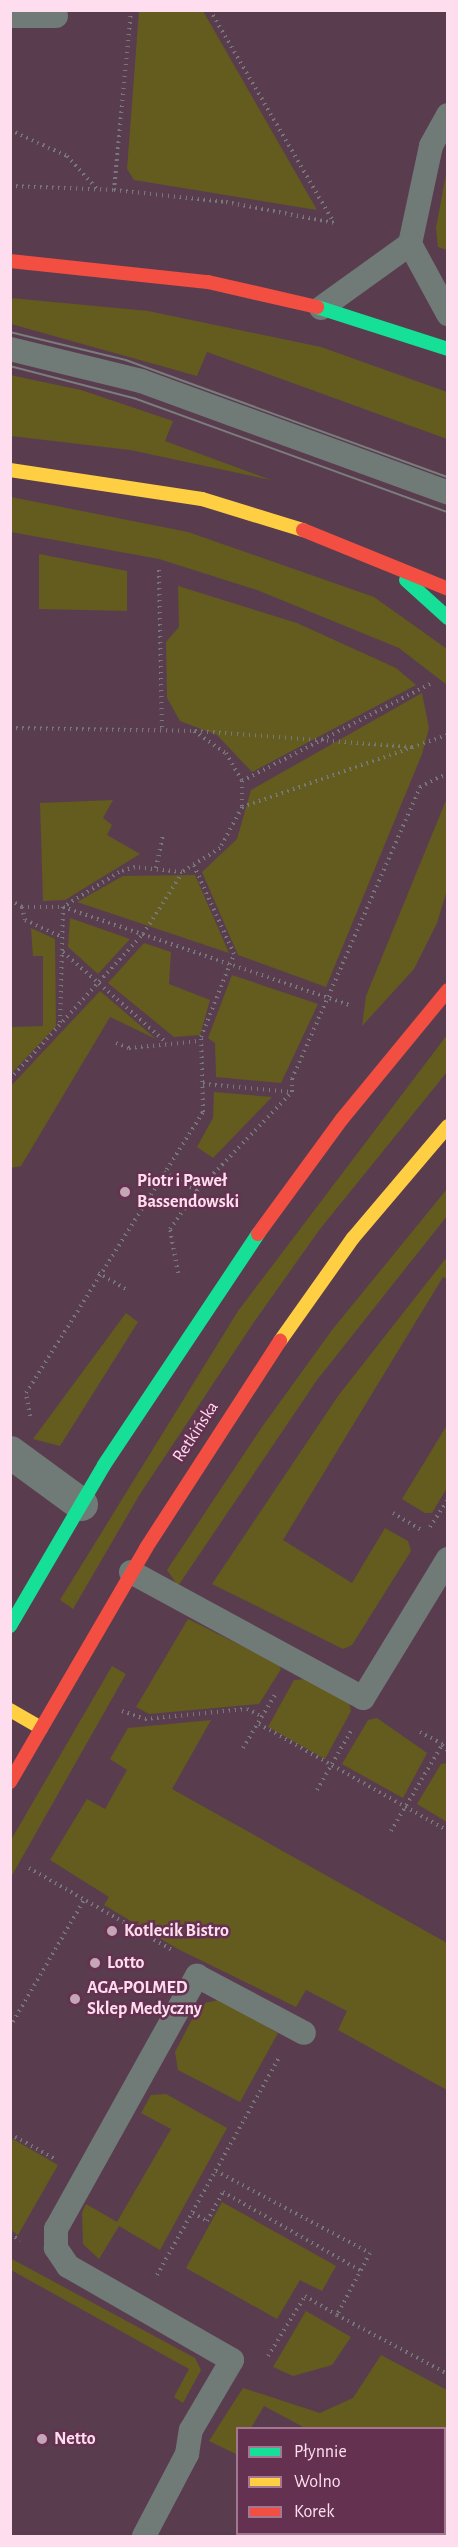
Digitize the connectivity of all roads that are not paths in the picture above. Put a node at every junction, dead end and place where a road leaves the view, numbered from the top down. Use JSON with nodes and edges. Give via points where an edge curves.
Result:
{"nodes":[{"id":1,"x":10,"y":16,"type":"edge"},
{"id":2,"x":56,"y":16,"type":"dead end"},
{"id":3,"x":447,"y":116,"type":"edge"},
{"id":4,"x":410,"y":244,"type":"junction"},
{"id":5,"x":10,"y":261,"type":"edge"},
{"id":6,"x":321,"y":308,"type":"junction"},
{"id":7,"x":447,"y":314,"type":"edge"},
{"id":8,"x":10,"y":349,"type":"edge"},
{"id":9,"x":447,"y":349,"type":"edge"},
{"id":10,"x":10,"y":470,"type":"edge"},
{"id":11,"x":447,"y":493,"type":"edge"},
{"id":12,"x":384,"y":561,"type":"junction"},
{"id":13,"x":447,"y":589,"type":"edge"},
{"id":14,"x":447,"y":618,"type":"edge"},
{"id":15,"x":447,"y":990,"type":"edge"},
{"id":16,"x":447,"y":1126,"type":"edge"},
{"id":17,"x":10,"y":1452,"type":"edge"},
{"id":18,"x":81,"y":1504,"type":"junction"},
{"id":19,"x":447,"y":1559,"type":"edge"},
{"id":20,"x":131,"y":1572,"type":"junction"},
{"id":21,"x":10,"y":1626,"type":"edge"},
{"id":22,"x":10,"y":1710,"type":"edge"},
{"id":23,"x":41,"y":1728,"type":"junction"},
{"id":24,"x":10,"y":1782,"type":"edge"},
{"id":25,"x":304,"y":2033,"type":"dead end"},
{"id":26,"x":144,"y":2536,"type":"edge"}],
"edges":[{"from":1,"to":2,"type":"lane"},
{"from":3,"to":4,"type":"lane","via":[[431,146]]},
{"from":4,"to":6,"type":"lane"},
{"from":4,"to":7,"type":"lane"},
{"from":5,"to":6,"type":"street","via":[[208,282]]},
{"from":6,"to":9,"type":"street"},
{"from":8,"to":11,"type":"lane","via":[[141,381]]},
{"from":10,"to":12,"type":"street","via":[[202,499]]},
{"from":12,"to":13,"type":"street"},
{"from":12,"to":14,"type":"street"},
{"from":15,"to":18,"type":"street","via":[[269,1215]]},
{"from":16,"to":20,"type":"street","name":"Retkińska","via":[[353,1238],[236,1405]]},
{"from":17,"to":18,"type":"street"},
{"from":18,"to":21,"type":"street"},
{"from":19,"to":20,"type":"lane","via":[[363,1698]]},
{"from":20,"to":23,"type":"street","name":"Retkińska"},
{"from":22,"to":23,"type":"street"},
{"from":23,"to":24,"type":"street","name":"Retkińska"},
{"from":25,"to":26,"type":"lane","via":[[196,1976],[56,2229],[56,2248],[68,2266],[231,2360],[191,2430],[187,2454]]}]}
